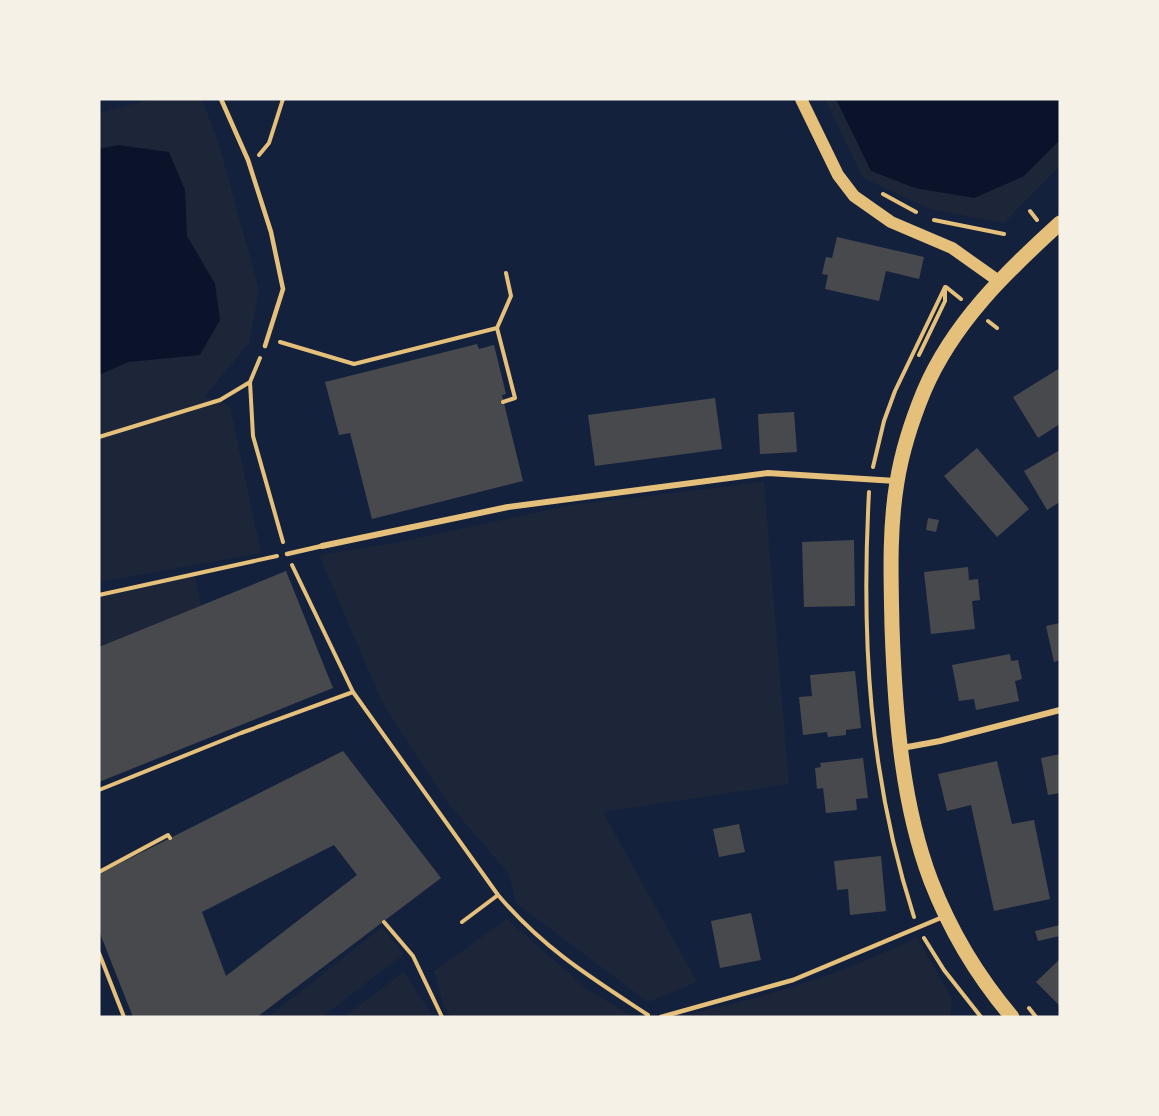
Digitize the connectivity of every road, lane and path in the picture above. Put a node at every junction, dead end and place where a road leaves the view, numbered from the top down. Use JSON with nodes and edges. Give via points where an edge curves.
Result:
{"nodes":[{"id":1,"x":221,"y":99,"type":"edge"},
{"id":2,"x":283,"y":99,"type":"edge"},
{"id":3,"x":801,"y":99,"type":"edge"},
{"id":4,"x":248,"y":160,"type":"junction"},
{"id":5,"x":880,"y":192,"type":"dead end"},
{"id":6,"x":918,"y":214,"type":"dead end"},
{"id":7,"x":928,"y":219,"type":"dead end"},
{"id":8,"x":1060,"y":223,"type":"edge"},
{"id":9,"x":1004,"y":234,"type":"dead end"},
{"id":10,"x":506,"y":273,"type":"dead end"},
{"id":11,"x":1000,"y":282,"type":"junction"},
{"id":12,"x":497,"y":328,"type":"junction"},
{"id":13,"x":267,"y":339,"type":"junction"},
{"id":14,"x":265,"y":346,"type":"joint"},
{"id":15,"x":250,"y":382,"type":"junction"},
{"id":16,"x":503,"y":402,"type":"dead end"},
{"id":17,"x":99,"y":437,"type":"edge"},
{"id":18,"x":897,"y":481,"type":"junction"},
{"id":19,"x":322,"y":546,"type":"joint"},
{"id":20,"x":287,"y":554,"type":"junction"},
{"id":21,"x":99,"y":595,"type":"edge"},
{"id":22,"x":353,"y":692,"type":"junction"},
{"id":23,"x":1060,"y":710,"type":"edge"},
{"id":24,"x":874,"y":739,"type":"dead end"},
{"id":25,"x":902,"y":748,"type":"junction"},
{"id":26,"x":876,"y":751,"type":"dead end"},
{"id":27,"x":99,"y":790,"type":"edge"},
{"id":28,"x":170,"y":838,"type":"dead end"},
{"id":29,"x":99,"y":872,"type":"edge"},
{"id":30,"x":498,"y":895,"type":"junction"},
{"id":31,"x":945,"y":916,"type":"junction"},
{"id":32,"x":384,"y":922,"type":"dead end"},
{"id":33,"x":462,"y":922,"type":"dead end"},
{"id":34,"x":99,"y":953,"type":"edge"},
{"id":35,"x":1023,"y":1000,"type":"dead end"},
{"id":36,"x":124,"y":1017,"type":"edge"},
{"id":37,"x":442,"y":1017,"type":"edge"},
{"id":38,"x":651,"y":1017,"type":"edge"},
{"id":39,"x":661,"y":1017,"type":"edge"},
{"id":40,"x":1010,"y":1017,"type":"edge"},
{"id":41,"x":1036,"y":1017,"type":"edge"}],
"edges":[{"from":1,"to":4,"type":"lane"},
{"from":2,"to":4,"type":"path","via":[[269,143],[261,155]]},
{"from":3,"to":11,"type":"main road","via":[[834,167],[854,196],[891,222],[952,248]]},
{"from":4,"to":13,"type":"lane","via":[[271,232],[283,289]]},
{"from":5,"to":6,"type":"path"},
{"from":7,"to":9,"type":"path"},
{"from":8,"to":11,"type":"main road"},
{"from":10,"to":12,"type":"path","via":[[511,296]]},
{"from":11,"to":18,"type":"main road","via":[[962,322],[942,356],[908,435]]},
{"from":12,"to":13,"type":"path","via":[[354,364]]},
{"from":12,"to":16,"type":"path","via":[[514,398]]},
{"from":13,"to":14,"type":"lane"},
{"from":14,"to":15,"type":"path"},
{"from":15,"to":17,"type":"path","via":[[220,400]]},
{"from":15,"to":20,"type":"path","via":[[253,436]]},
{"from":18,"to":19,"type":"street","via":[[768,473],[508,507]]},
{"from":18,"to":25,"type":"main road","via":[[891,585]]},
{"from":19,"to":20,"type":"lane"},
{"from":20,"to":21,"type":"path"},
{"from":20,"to":22,"type":"path"},
{"from":22,"to":27,"type":"path"},
{"from":22,"to":30,"type":"path"},
{"from":23,"to":25,"type":"street"},
{"from":24,"to":26,"type":"path"},
{"from":25,"to":31,"type":"main road","via":[[917,835]]},
{"from":28,"to":29,"type":"path"},
{"from":30,"to":33,"type":"path"},
{"from":30,"to":38,"type":"path","via":[[560,957]]},
{"from":31,"to":39,"type":"lane","via":[[793,980]]},
{"from":31,"to":40,"type":"main road"},
{"from":32,"to":37,"type":"path","via":[[413,956]]},
{"from":34,"to":36,"type":"path"},
{"from":35,"to":41,"type":"path"}]}
